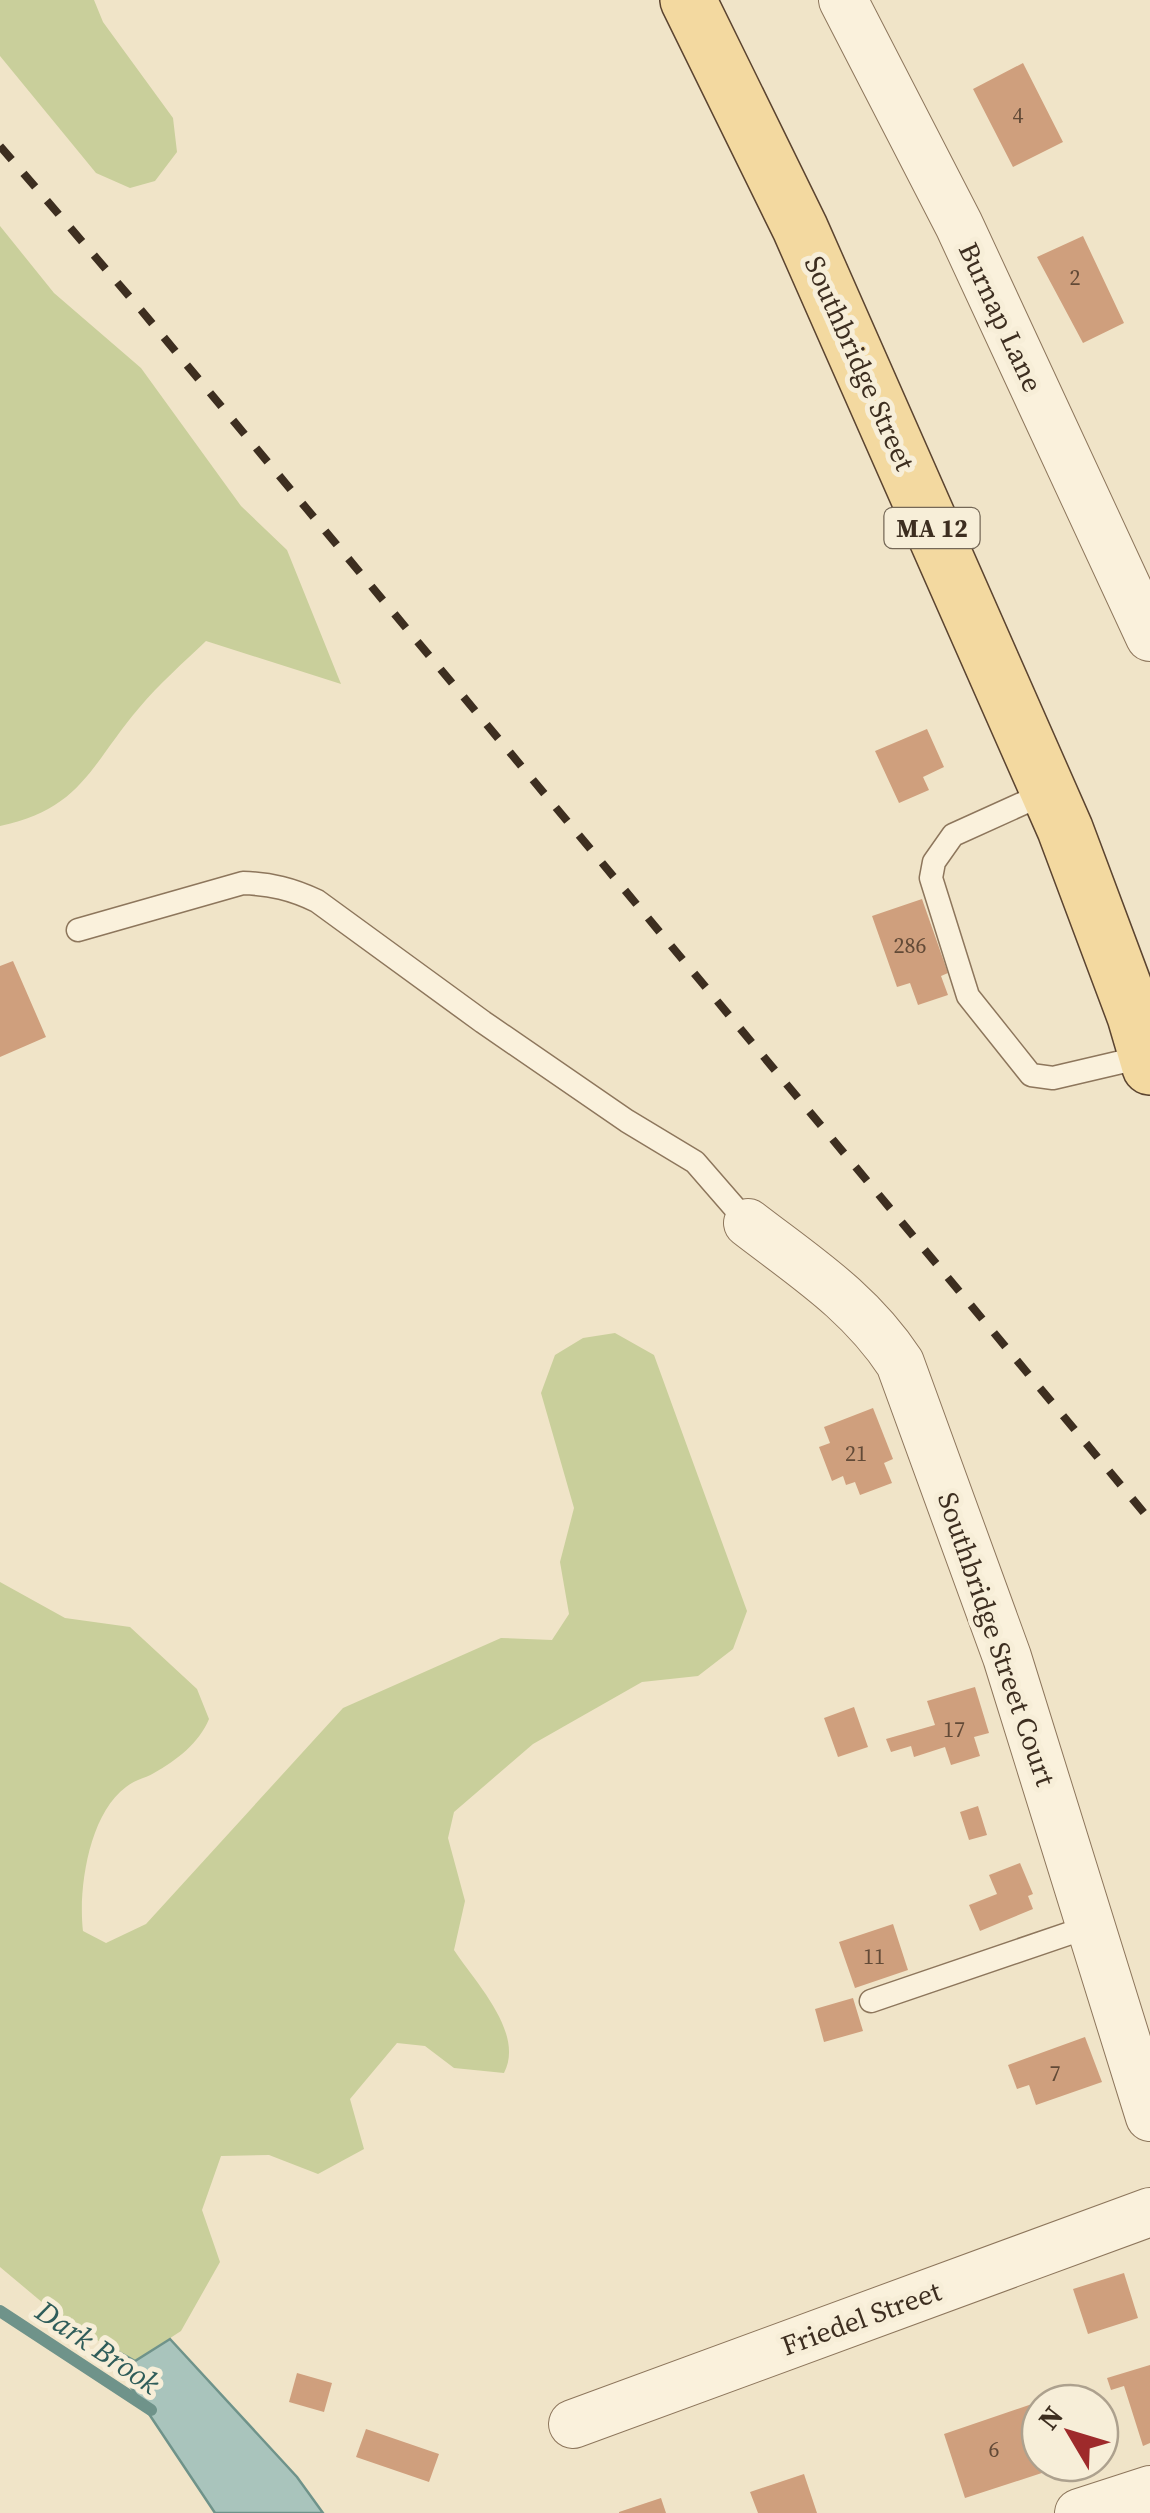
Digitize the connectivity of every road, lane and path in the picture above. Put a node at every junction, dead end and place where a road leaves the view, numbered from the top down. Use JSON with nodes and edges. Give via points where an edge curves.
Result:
{"nodes":[{"id":1,"x":688,"y":0,"type":"edge"},
{"id":2,"x":843,"y":0,"type":"edge"},
{"id":3,"x":1150,"y":638,"type":"edge"},
{"id":4,"x":1049,"y":792,"type":"junction"},
{"id":5,"x":78,"y":930,"type":"dead end"},
{"id":6,"x":1148,"y":1062,"type":"edge"},
{"id":7,"x":748,"y":1223,"type":"joint"},
{"id":8,"x":1090,"y":1926,"type":"junction"},
{"id":9,"x":872,"y":2001,"type":"dead end"},
{"id":10,"x":1150,"y":2117,"type":"edge"},
{"id":11,"x":1150,"y":2212,"type":"edge"},
{"id":12,"x":573,"y":2424,"type":"dead end"},
{"id":13,"x":1150,"y":2490,"type":"edge"},
{"id":14,"x":1079,"y":2513,"type":"edge"}],
"edges":[{"from":1,"to":4,"type":"main road","name":"Southbridge Street","number":"MA 12","via":[[800,228]]},
{"from":2,"to":3,"type":"street","name":"Burnap Lane","via":[[959,224]]},
{"from":4,"to":6,"type":"main road","name":"Southbridge Street","number":"MA 12"},
{"from":4,"to":6,"type":"lane","via":[[953,835],[934,862],[931,878],[968,996],[1031,1075],[1054,1078]]},
{"from":5,"to":7,"type":"lane","via":[[243,884],[293,890],[695,1162]]},
{"from":7,"to":8,"type":"street","name":"Southbridge Street Court","via":[[853,1303],[900,1363],[1007,1657]]},
{"from":8,"to":9,"type":"lane"},
{"from":8,"to":10,"type":"street","name":"Southbridge Street Court"},
{"from":11,"to":12,"type":"street","name":"Friedel Street"},
{"from":13,"to":14,"type":"street"}]}
